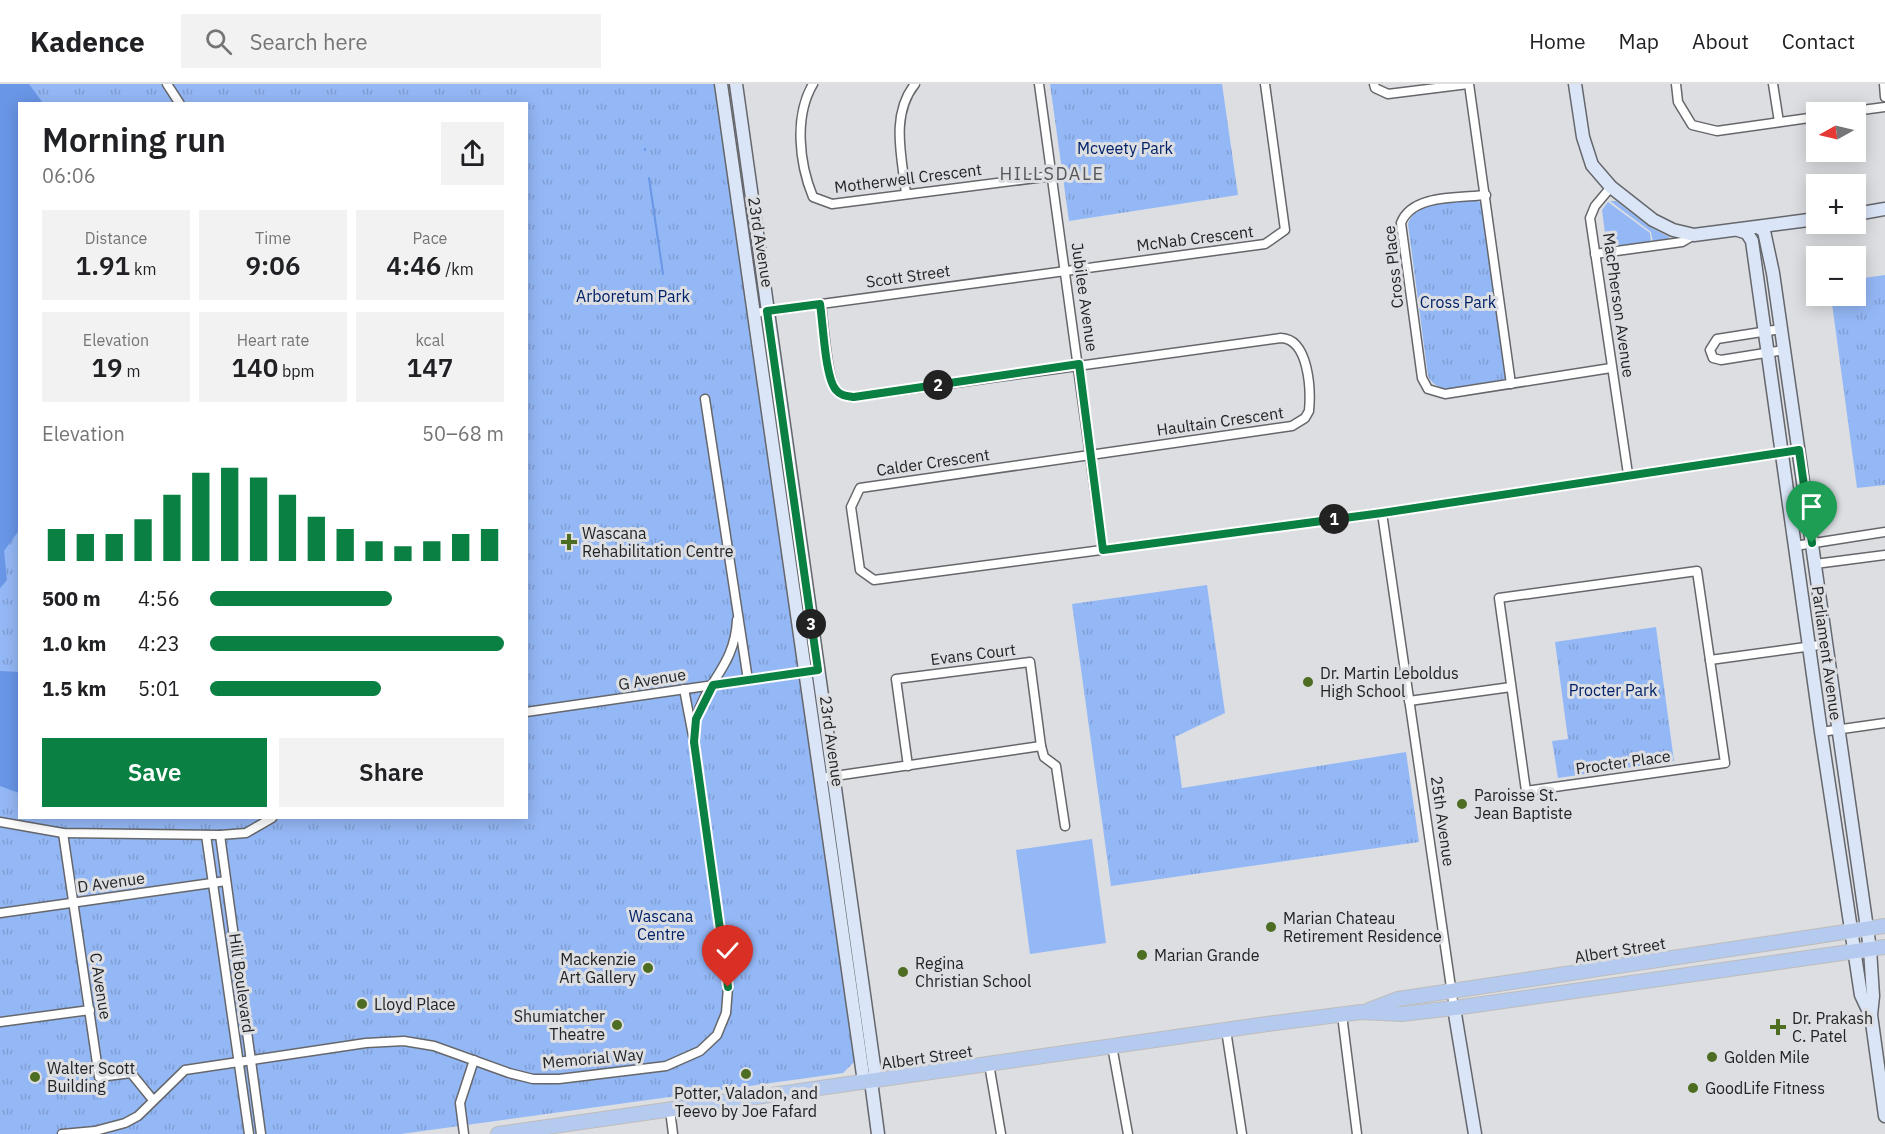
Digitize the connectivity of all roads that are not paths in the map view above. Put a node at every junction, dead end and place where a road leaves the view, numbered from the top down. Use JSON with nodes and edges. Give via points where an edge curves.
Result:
{"nodes":[{"id":1,"x":167,"y":84,"type":"edge"},
{"id":2,"x":721,"y":84,"type":"edge"},
{"id":3,"x":736,"y":84,"type":"edge"},
{"id":4,"x":813,"y":84,"type":"edge"},
{"id":5,"x":915,"y":84,"type":"edge"},
{"id":6,"x":1039,"y":84,"type":"edge"},
{"id":7,"x":1265,"y":84,"type":"edge"},
{"id":8,"x":1374,"y":84,"type":"edge"},
{"id":9,"x":1469,"y":84,"type":"edge"},
{"id":10,"x":1575,"y":84,"type":"edge"},
{"id":11,"x":1676,"y":84,"type":"edge"},
{"id":12,"x":1773,"y":84,"type":"edge"},
{"id":13,"x":1884,"y":84,"type":"edge"},
{"id":14,"x":1885,"y":97,"type":"edge"},
{"id":15,"x":179,"y":102,"type":"edge"},
{"id":16,"x":1885,"y":107,"type":"edge"},
{"id":17,"x":1866,"y":110,"type":"edge"},
{"id":18,"x":1806,"y":118,"type":"edge"},
{"id":19,"x":1779,"y":122,"type":"junction"},
{"id":20,"x":1052,"y":176,"type":"junction"},
{"id":21,"x":1611,"y":187,"type":"junction"},
{"id":22,"x":906,"y":194,"type":"junction"},
{"id":23,"x":1486,"y":195,"type":"junction"},
{"id":24,"x":1885,"y":209,"type":"edge"},
{"id":25,"x":1866,"y":212,"type":"edge"},
{"id":26,"x":1806,"y":221,"type":"edge"},
{"id":27,"x":1780,"y":225,"type":"junction"},
{"id":28,"x":1757,"y":228,"type":"junction"},
{"id":29,"x":1738,"y":230,"type":"junction"},
{"id":30,"x":1694,"y":236,"type":"junction"},
{"id":31,"x":1752,"y":241,"type":"junction"},
{"id":32,"x":1595,"y":254,"type":"junction"},
{"id":33,"x":1066,"y":269,"type":"junction"},
{"id":34,"x":1773,"y":273,"type":"junction"},
{"id":35,"x":820,"y":304,"type":"junction"},
{"id":36,"x":761,"y":312,"type":"junction"},
{"id":37,"x":1781,"y":329,"type":"junction"},
{"id":38,"x":1765,"y":332,"type":"junction"},
{"id":39,"x":1784,"y":350,"type":"junction"},
{"id":40,"x":1768,"y":353,"type":"junction"},
{"id":41,"x":1079,"y":364,"type":"junction"},
{"id":42,"x":1611,"y":368,"type":"junction"},
{"id":43,"x":1511,"y":384,"type":"junction"},
{"id":44,"x":705,"y":399,"type":"dead end"},
{"id":45,"x":1799,"y":450,"type":"junction"},
{"id":46,"x":1782,"y":452,"type":"junction"},
{"id":47,"x":1091,"y":454,"type":"junction"},
{"id":48,"x":1628,"y":474,"type":"junction"},
{"id":49,"x":1382,"y":513,"type":"junction"},
{"id":50,"x":1885,"y":532,"type":"edge"},
{"id":51,"x":1812,"y":543,"type":"junction"},
{"id":52,"x":1795,"y":546,"type":"junction"},
{"id":53,"x":1103,"y":550,"type":"junction"},
{"id":54,"x":1885,"y":555,"type":"edge"},
{"id":55,"x":1815,"y":564,"type":"junction"},
{"id":56,"x":737,"y":620,"type":"junction"},
{"id":57,"x":1827,"y":644,"type":"junction"},
{"id":58,"x":1809,"y":647,"type":"junction"},
{"id":59,"x":1710,"y":660,"type":"junction"},
{"id":60,"x":812,"y":671,"type":"junction"},
{"id":61,"x":748,"y":680,"type":"junction"},
{"id":62,"x":713,"y":685,"type":"junction"},
{"id":63,"x":1511,"y":687,"type":"junction"},
{"id":64,"x":684,"y":689,"type":"junction"},
{"id":65,"x":1409,"y":701,"type":"junction"},
{"id":66,"x":528,"y":712,"type":"edge"},
{"id":67,"x":1885,"y":723,"type":"edge"},
{"id":68,"x":1839,"y":730,"type":"junction"},
{"id":69,"x":1821,"y":732,"type":"junction"},
{"id":70,"x":694,"y":742,"type":"junction"},
{"id":71,"x":1041,"y":746,"type":"junction"},
{"id":72,"x":908,"y":766,"type":"junction"},
{"id":73,"x":827,"y":778,"type":"junction"},
{"id":74,"x":270,"y":819,"type":"edge"},
{"id":75,"x":0,"y":822,"type":"edge"},
{"id":76,"x":1065,"y":826,"type":"dead end"},
{"id":77,"x":63,"y":832,"type":"junction"},
{"id":78,"x":219,"y":835,"type":"junction"},
{"id":79,"x":206,"y":836,"type":"junction"},
{"id":80,"x":226,"y":881,"type":"junction"},
{"id":81,"x":213,"y":883,"type":"junction"},
{"id":82,"x":73,"y":902,"type":"junction"},
{"id":83,"x":0,"y":913,"type":"edge"},
{"id":84,"x":1885,"y":926,"type":"edge"},
{"id":85,"x":1867,"y":928,"type":"junction"},
{"id":86,"x":1851,"y":930,"type":"junction"},
{"id":87,"x":1885,"y":947,"type":"edge"},
{"id":88,"x":1870,"y":949,"type":"junction"},
{"id":89,"x":1855,"y":951,"type":"junction"},
{"id":90,"x":1452,"y":993,"type":"junction"},
{"id":91,"x":1454,"y":1008,"type":"junction"},
{"id":92,"x":90,"y":1010,"type":"junction"},
{"id":93,"x":1361,"y":1012,"type":"junction"},
{"id":94,"x":1342,"y":1015,"type":"junction"},
{"id":95,"x":1871,"y":1015,"type":"junction"},
{"id":96,"x":0,"y":1022,"type":"edge"},
{"id":97,"x":1226,"y":1030,"type":"junction"},
{"id":98,"x":1112,"y":1046,"type":"junction"},
{"id":99,"x":251,"y":1060,"type":"junction"},
{"id":100,"x":474,"y":1060,"type":"junction"},
{"id":101,"x":237,"y":1062,"type":"junction"},
{"id":102,"x":989,"y":1065,"type":"junction"},
{"id":103,"x":870,"y":1081,"type":"junction"},
{"id":104,"x":153,"y":1100,"type":"junction"},
{"id":105,"x":670,"y":1110,"type":"junction"},
{"id":106,"x":1885,"y":1116,"type":"edge"},
{"id":107,"x":62,"y":1134,"type":"edge"},
{"id":108,"x":249,"y":1134,"type":"edge"},
{"id":109,"x":261,"y":1134,"type":"edge"},
{"id":110,"x":464,"y":1134,"type":"edge"},
{"id":111,"x":498,"y":1134,"type":"edge"},
{"id":112,"x":673,"y":1134,"type":"edge"},
{"id":113,"x":878,"y":1134,"type":"edge"},
{"id":114,"x":1001,"y":1134,"type":"edge"},
{"id":115,"x":1128,"y":1134,"type":"edge"},
{"id":116,"x":1242,"y":1134,"type":"edge"},
{"id":117,"x":1357,"y":1134,"type":"edge"},
{"id":118,"x":1475,"y":1134,"type":"edge"}],
"edges":[{"from":1,"to":15,"type":"street"},
{"from":2,"to":36,"type":"street","name":"23rd Avenue"},
{"from":3,"to":36,"type":"street","name":"23rd Avenue"},
{"from":4,"to":22,"type":"street","name":"Motherwell Crescent","via":[[804,98],[800,123],[813,197],[832,204]]},
{"from":5,"to":22,"type":"street","via":[[905,96],[899,123]]},
{"from":6,"to":20,"type":"street","name":"Jubilee Avenue"},
{"from":7,"to":33,"type":"street","name":"McNab Crescent","via":[[1285,230],[1278,237],[1264,244]]},
{"from":8,"to":9,"type":"street","via":[[1388,94]]},
{"from":9,"to":23,"type":"street"},
{"from":10,"to":21,"type":"street","via":[[1588,155]]},
{"from":11,"to":19,"type":"street","via":[[1678,102],[1692,125],[1718,130]]},
{"from":12,"to":19,"type":"street"},
{"from":13,"to":14,"type":"street"},
{"from":16,"to":17,"type":"street"},
{"from":18,"to":19,"type":"street"},
{"from":20,"to":22,"type":"street","name":"Motherwell Crescent"},
{"from":20,"to":33,"type":"street","name":"Jubilee Avenue"},
{"from":21,"to":30,"type":"street","via":[[1653,220]]},
{"from":21,"to":32,"type":"street","name":"MacPherson Avenue","via":[[1590,219]]},
{"from":23,"to":43,"type":"street"},
{"from":23,"to":43,"type":"street","name":"Cross Place","via":[[1419,204],[1405,212],[1401,223],[1422,378],[1428,388],[1445,394]]},
{"from":24,"to":25,"type":"street"},
{"from":26,"to":27,"type":"street"},
{"from":27,"to":28,"type":"street"},
{"from":27,"to":34,"type":"street","name":"Parliament Avenue","via":[[1773,234]]},
{"from":28,"to":29,"type":"street"},
{"from":28,"to":31,"type":"street"},
{"from":28,"to":34,"type":"street","name":"Parliament Avenue","via":[[1764,231]]},
{"from":29,"to":30,"type":"street"},
{"from":29,"to":31,"type":"street","via":[[1747,233]]},
{"from":30,"to":32,"type":"street","via":[[1682,242]]},
{"from":31,"to":38,"type":"street","name":"Parliament Avenue"},
{"from":32,"to":42,"type":"street","name":"MacPherson Avenue"},
{"from":33,"to":35,"type":"street","name":"Scott Street"},
{"from":33,"to":41,"type":"street","name":"Jubilee Avenue"},
{"from":34,"to":37,"type":"street","name":"Parliament Avenue"},
{"from":35,"to":36,"type":"street","name":"Scott Street"},
{"from":35,"to":41,"type":"street","via":[[831,377],[835,389],[844,396]]},
{"from":36,"to":60,"type":"street","name":"23rd Avenue"},
{"from":37,"to":38,"type":"street"},
{"from":37,"to":39,"type":"street","name":"Parliament Avenue"},
{"from":38,"to":40,"type":"street","name":"Parliament Avenue"},
{"from":38,"to":40,"type":"street","via":[[1717,339],[1710,350],[1713,358],[1721,360]]},
{"from":39,"to":40,"type":"street"},
{"from":39,"to":45,"type":"street","name":"Parliament Avenue"},
{"from":40,"to":46,"type":"street","name":"Parliament Avenue"},
{"from":41,"to":47,"type":"street","name":"Jubilee Avenue"},
{"from":41,"to":47,"type":"street","name":"Haultain Crescent","via":[[1287,338],[1299,345],[1303,353],[1309,411],[1292,426]]},
{"from":42,"to":43,"type":"street","name":"Cross Place"},
{"from":42,"to":48,"type":"street","name":"MacPherson Avenue"},
{"from":44,"to":56,"type":"street","name":"Memorial Way"},
{"from":45,"to":46,"type":"street"},
{"from":45,"to":51,"type":"street","name":"Parliament Avenue"},
{"from":46,"to":48,"type":"street"},
{"from":46,"to":52,"type":"street","name":"Parliament Avenue"},
{"from":47,"to":53,"type":"street","name":"Jubilee Avenue"},
{"from":47,"to":53,"type":"street","name":"Calder Crescent","via":[[860,488],[850,507],[860,570],[874,580]]},
{"from":48,"to":49,"type":"street"},
{"from":49,"to":53,"type":"street"},
{"from":49,"to":65,"type":"street","name":"25th Avenue"},
{"from":50,"to":51,"type":"street"},
{"from":51,"to":52,"type":"street"},
{"from":51,"to":55,"type":"street","name":"Parliament Avenue"},
{"from":52,"to":58,"type":"street","name":"Parliament Avenue"},
{"from":54,"to":55,"type":"street"},
{"from":55,"to":57,"type":"street","name":"Parliament Avenue"},
{"from":56,"to":61,"type":"street","name":"Memorial Way"},
{"from":56,"to":62,"type":"street","name":"Memorial Way","via":[[730,658]]},
{"from":57,"to":58,"type":"street"},
{"from":57,"to":68,"type":"street","name":"Parliament Avenue"},
{"from":58,"to":59,"type":"street"},
{"from":58,"to":69,"type":"street","name":"Parliament Avenue"},
{"from":59,"to":63,"type":"street","name":"Procter Place","via":[[1697,571],[1498,598]]},
{"from":59,"to":63,"type":"street","name":"Procter Place","via":[[1725,763],[1526,791]]},
{"from":60,"to":61,"type":"street","name":"G Avenue"},
{"from":60,"to":73,"type":"street","name":"23rd Avenue"},
{"from":61,"to":62,"type":"street","name":"G Avenue"},
{"from":62,"to":64,"type":"street","name":"G Avenue"},
{"from":62,"to":70,"type":"street","name":"Memorial Way","via":[[696,719]]},
{"from":63,"to":65,"type":"street"},
{"from":64,"to":66,"type":"street","name":"G Avenue"},
{"from":64,"to":70,"type":"street"},
{"from":65,"to":90,"type":"street","name":"25th Avenue"},
{"from":67,"to":68,"type":"street"},
{"from":68,"to":69,"type":"street"},
{"from":68,"to":85,"type":"street","name":"Parliament Avenue"},
{"from":69,"to":86,"type":"street","name":"Parliament Avenue"},
{"from":70,"to":100,"type":"street","name":"Memorial Way","via":[[728,987],[726,1013],[717,1035],[700,1051],[666,1066],[560,1079],[522,1077]]},
{"from":71,"to":72,"type":"street"},
{"from":71,"to":72,"type":"street","name":"Evans Court","via":[[1030,662],[896,679]]},
{"from":71,"to":76,"type":"street","via":[[1044,756],[1056,766]]},
{"from":72,"to":73,"type":"street"},
{"from":73,"to":103,"type":"street","name":"23rd Avenue"},
{"from":74,"to":78,"type":"street","via":[[246,832]]},
{"from":75,"to":77,"type":"street"},
{"from":77,"to":79,"type":"street"},
{"from":77,"to":82,"type":"street","name":"C Avenue"},
{"from":78,"to":79,"type":"street"},
{"from":78,"to":80,"type":"street","name":"Hill Boulevard"},
{"from":79,"to":81,"type":"street","name":"Hill Boulevard"},
{"from":80,"to":81,"type":"street","name":"D Avenue"},
{"from":80,"to":99,"type":"street","name":"Hill Boulevard"},
{"from":81,"to":82,"type":"street","name":"D Avenue"},
{"from":81,"to":101,"type":"street","name":"Hill Boulevard"},
{"from":82,"to":83,"type":"street","name":"D Avenue"},
{"from":82,"to":92,"type":"street","name":"C Avenue"},
{"from":84,"to":85,"type":"main road","name":"Albert Street"},
{"from":85,"to":86,"type":"main road","name":"Albert Street"},
{"from":85,"to":88,"type":"street","name":"Parliament Avenue"},
{"from":86,"to":89,"type":"street","name":"Parliament Avenue"},
{"from":86,"to":90,"type":"main road","name":"Albert Street"},
{"from":87,"to":88,"type":"main road","name":"Albert Street"},
{"from":88,"to":89,"type":"main road","name":"Albert Street"},
{"from":88,"to":95,"type":"street","name":"Parliament Avenue"},
{"from":89,"to":91,"type":"main road","name":"Albert Street"},
{"from":89,"to":95,"type":"street","name":"Parliament Avenue","via":[[1862,995]]},
{"from":90,"to":91,"type":"street","name":"25th Avenue"},
{"from":90,"to":93,"type":"main road","name":"Albert Street","via":[[1398,999]]},
{"from":91,"to":93,"type":"main road","name":"Albert Street","via":[[1402,1014]]},
{"from":91,"to":118,"type":"street","name":"25th Avenue"},
{"from":92,"to":96,"type":"street"},
{"from":92,"to":104,"type":"street","name":"C Avenue","via":[[99,1077],[130,1073]]},
{"from":93,"to":94,"type":"main road","name":"Albert Street"},
{"from":94,"to":97,"type":"main road","name":"Albert Street"},
{"from":94,"to":117,"type":"street"},
{"from":95,"to":106,"type":"street","name":"Parliament Avenue"},
{"from":97,"to":98,"type":"main road","name":"Albert Street"},
{"from":97,"to":116,"type":"street"},
{"from":98,"to":102,"type":"main road","name":"Albert Street"},
{"from":98,"to":115,"type":"street"},
{"from":99,"to":100,"type":"street","name":"Memorial Way","via":[[404,1041],[434,1046]]},
{"from":99,"to":101,"type":"street","name":"Memorial Way"},
{"from":99,"to":109,"type":"street","name":"Hill Boulevard"},
{"from":100,"to":110,"type":"street","via":[[460,1103]]},
{"from":101,"to":104,"type":"street","name":"Memorial Way","via":[[185,1070]]},
{"from":101,"to":108,"type":"street","name":"Hill Boulevard"},
{"from":102,"to":103,"type":"main road","name":"Albert Street"},
{"from":102,"to":114,"type":"street"},
{"from":103,"to":105,"type":"main road","name":"Albert Street"},
{"from":103,"to":113,"type":"street","name":"23rd Avenue"},
{"from":104,"to":107,"type":"street","name":"Memorial Way","via":[[125,1123]]},
{"from":105,"to":111,"type":"main road","name":"Albert Street"},
{"from":105,"to":112,"type":"street"}]}
